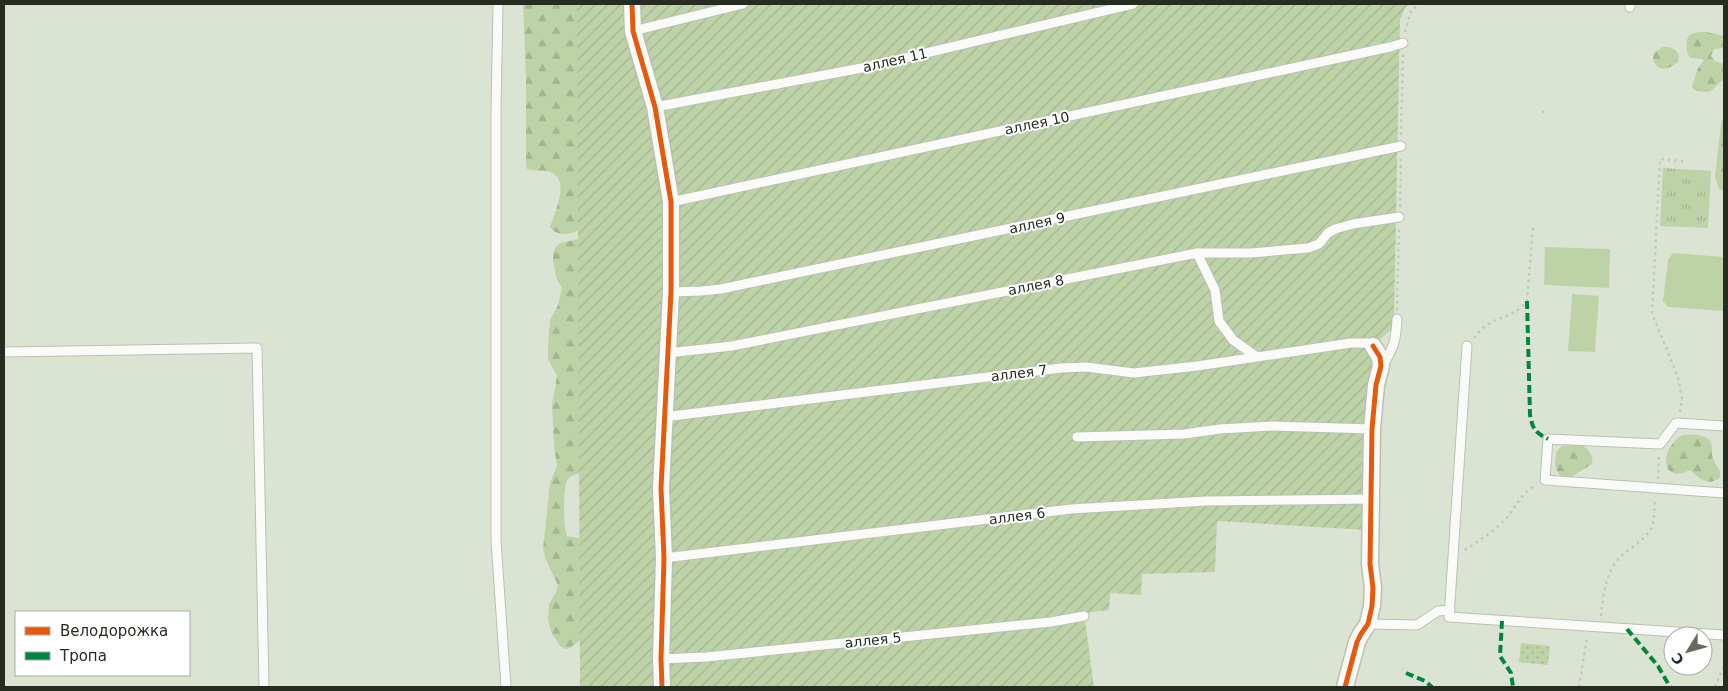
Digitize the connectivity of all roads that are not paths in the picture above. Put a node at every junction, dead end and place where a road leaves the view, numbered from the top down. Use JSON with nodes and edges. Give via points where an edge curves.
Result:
{"nodes":[{"id":1,"x":498,"y":4,"type":"edge"},
{"id":2,"x":632,"y":4,"type":"edge"},
{"id":3,"x":744,"y":4,"type":"edge"},
{"id":4,"x":1133,"y":4,"type":"edge"},
{"id":5,"x":633,"y":31,"type":"junction"},
{"id":6,"x":1403,"y":43,"type":"road end"},
{"id":7,"x":656,"y":108,"type":"junction"},
{"id":8,"x":1401,"y":146,"type":"road end"},
{"id":9,"x":671,"y":202,"type":"junction"},
{"id":10,"x":1399,"y":217,"type":"road end"},
{"id":11,"x":1197,"y":253,"type":"junction"},
{"id":12,"x":671,"y":292,"type":"junction"},
{"id":13,"x":1397,"y":319,"type":"road end"},
{"id":14,"x":1373,"y":346,"type":"joint"},
{"id":15,"x":1467,"y":346,"type":"road end"},
{"id":16,"x":4,"y":352,"type":"edge"},
{"id":17,"x":667,"y":353,"type":"junction"},
{"id":18,"x":1257,"y":357,"type":"junction"},
{"id":19,"x":1382,"y":366,"type":"junction"},
{"id":20,"x":664,"y":417,"type":"junction"},
{"id":21,"x":1724,"y":426,"type":"edge"},
{"id":22,"x":1372,"y":429,"type":"junction"},
{"id":23,"x":1077,"y":437,"type":"dead end"},
{"id":24,"x":1724,"y":493,"type":"edge"},
{"id":25,"x":1372,"y":499,"type":"junction"},
{"id":26,"x":664,"y":558,"type":"junction"},
{"id":27,"x":1450,"y":610,"type":"junction"},
{"id":28,"x":1084,"y":616,"type":"dead end"},
{"id":29,"x":1368,"y":624,"type":"junction"},
{"id":30,"x":1724,"y":635,"type":"edge"},
{"id":31,"x":661,"y":659,"type":"junction"},
{"id":32,"x":264,"y":687,"type":"edge"},
{"id":33,"x":506,"y":687,"type":"edge"},
{"id":34,"x":662,"y":687,"type":"edge"},
{"id":35,"x":1345,"y":687,"type":"edge"}],
"edges":[{"from":1,"to":33,"type":"lane","via":[[496,540]]},
{"from":2,"to":5,"type":"street"},
{"from":3,"to":5,"type":"lane"},
{"from":4,"to":7,"type":"lane","name":"аллея 11","via":[[867,67]]},
{"from":5,"to":7,"type":"street"},
{"from":6,"to":9,"type":"lane","name":"аллея 10"},
{"from":7,"to":9,"type":"street"},
{"from":8,"to":12,"type":"lane","name":"аллея 9","via":[[721,289]]},
{"from":9,"to":12,"type":"street"},
{"from":10,"to":11,"type":"lane","name":"аллея 8","via":[[1335,229],[1319,244],[1308,248]]},
{"from":11,"to":17,"type":"lane","name":"аллея 8","via":[[732,346]]},
{"from":11,"to":18,"type":"lane","via":[[1215,290],[1219,321],[1233,340]]},
{"from":12,"to":17,"type":"street"},
{"from":13,"to":19,"type":"lane","via":[[1392,350]]},
{"from":14,"to":18,"type":"lane","name":"аллея 7","via":[[1350,343]]},
{"from":14,"to":19,"type":"street"},
{"from":15,"to":27,"type":"lane"},
{"from":16,"to":32,"type":"lane","via":[[257,348]]},
{"from":17,"to":20,"type":"street"},
{"from":18,"to":20,"type":"lane","name":"аллея 7","via":[[1134,373],[1086,367],[1061,368]]},
{"from":19,"to":22,"type":"street","via":[[1376,385]]},
{"from":20,"to":26,"type":"street","via":[[661,488]]},
{"from":21,"to":24,"type":"lane","via":[[1676,423],[1660,444],[1548,439],[1545,480]]},
{"from":22,"to":23,"type":"lane","via":[[1272,426],[1184,434]]},
{"from":22,"to":25,"type":"street"},
{"from":25,"to":26,"type":"lane","name":"аллея 6","via":[[1206,500],[1071,509]]},
{"from":25,"to":29,"type":"street","via":[[1372,606]]},
{"from":26,"to":31,"type":"street"},
{"from":27,"to":29,"type":"lane","via":[[1438,611],[1417,625]]},
{"from":27,"to":30,"type":"lane","via":[[1449,617]]},
{"from":28,"to":31,"type":"lane","name":"аллея 5","via":[[1041,623]]},
{"from":29,"to":35,"type":"street","via":[[1357,642]]},
{"from":31,"to":34,"type":"street"}]}
